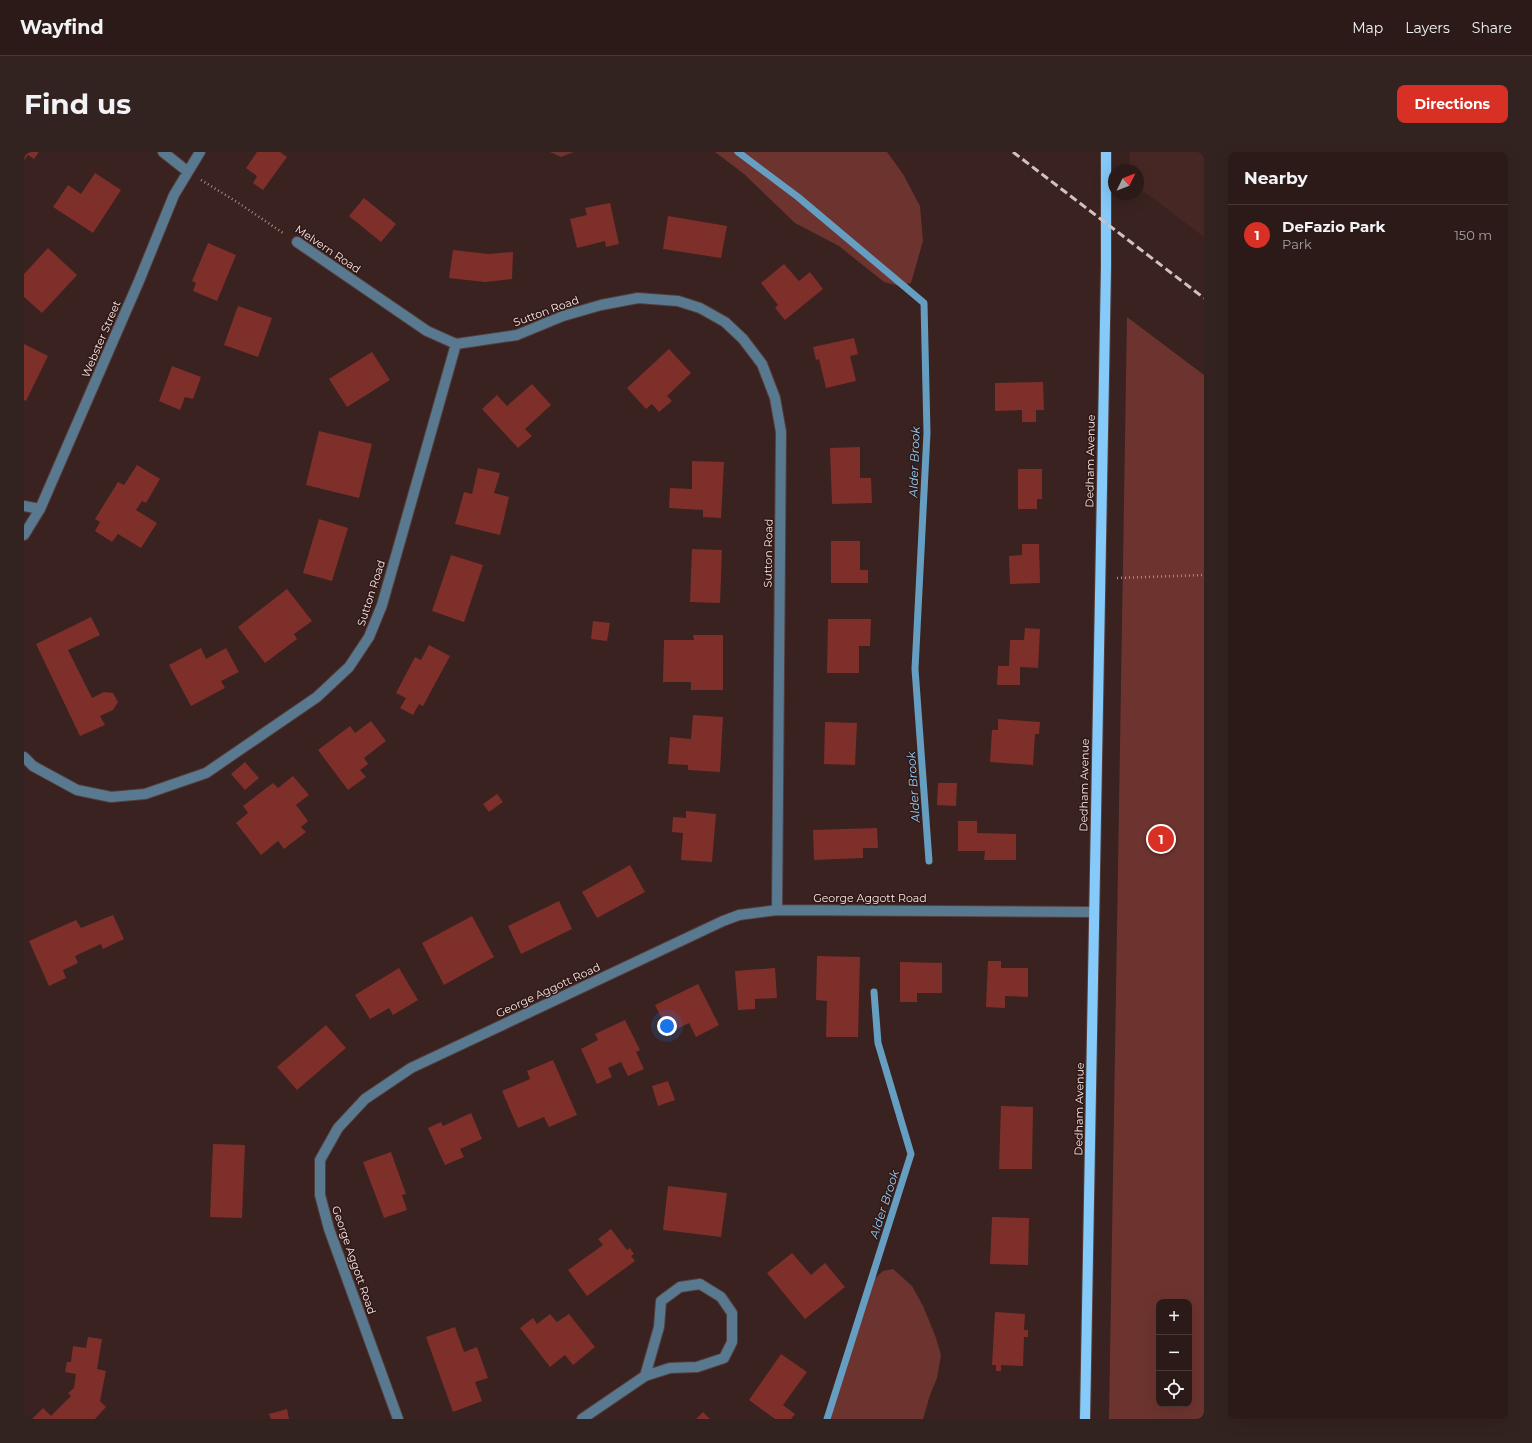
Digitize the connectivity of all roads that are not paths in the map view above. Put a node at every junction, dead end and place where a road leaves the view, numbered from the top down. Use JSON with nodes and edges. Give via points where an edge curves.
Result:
{"nodes":[{"id":1,"x":163,"y":152,"type":"edge"},
{"id":2,"x":200,"y":152,"type":"edge"},
{"id":3,"x":1106,"y":152,"type":"edge"},
{"id":4,"x":187,"y":172,"type":"junction"},
{"id":5,"x":297,"y":242,"type":"road end"},
{"id":6,"x":456,"y":344,"type":"junction"},
{"id":7,"x":24,"y":506,"type":"edge"},
{"id":8,"x":40,"y":509,"type":"junction"},
{"id":9,"x":24,"y":535,"type":"edge"},
{"id":10,"x":24,"y":757,"type":"edge"},
{"id":11,"x":776,"y":910,"type":"junction"},
{"id":12,"x":1094,"y":912,"type":"junction"},
{"id":13,"x":645,"y":1376,"type":"junction"},
{"id":14,"x":398,"y":1419,"type":"edge"},
{"id":15,"x":582,"y":1419,"type":"edge"},
{"id":16,"x":1085,"y":1419,"type":"edge"}],
"edges":[{"from":1,"to":4,"type":"street"},
{"from":2,"to":4,"type":"street","name":"Webster Street"},
{"from":3,"to":12,"type":"main road","name":"Dedham Avenue"},
{"from":4,"to":8,"type":"street","name":"Webster Street","via":[[174,195]]},
{"from":5,"to":6,"type":"street","name":"Melvern Road","via":[[427,331]]},
{"from":6,"to":10,"type":"street","name":"Sutton Road","via":[[382,605],[369,637],[349,667],[318,697],[206,773],[145,794],[111,798],[77,790],[34,766]]},
{"from":6,"to":11,"type":"street","name":"Sutton Road","via":[[517,335],[601,304],[645,298],[678,301],[700,308],[725,322],[743,339],[762,364],[775,398],[781,432]]},
{"from":7,"to":8,"type":"street"},
{"from":8,"to":9,"type":"street","name":"Webster Street"},
{"from":11,"to":12,"type":"street","name":"George Aggott Road"},
{"from":11,"to":14,"type":"street","name":"George Aggott Road","via":[[739,915],[723,921],[411,1068],[365,1099],[338,1128],[320,1160],[320,1195],[329,1229]]},
{"from":12,"to":16,"type":"main road","name":"Dedham Avenue"},
{"from":13,"to":13,"type":"street","via":[[670,1368],[697,1367],[724,1358],[732,1342],[732,1314],[721,1297],[700,1284],[680,1286],[661,1301],[659,1327]]},
{"from":13,"to":15,"type":"street"}]}
